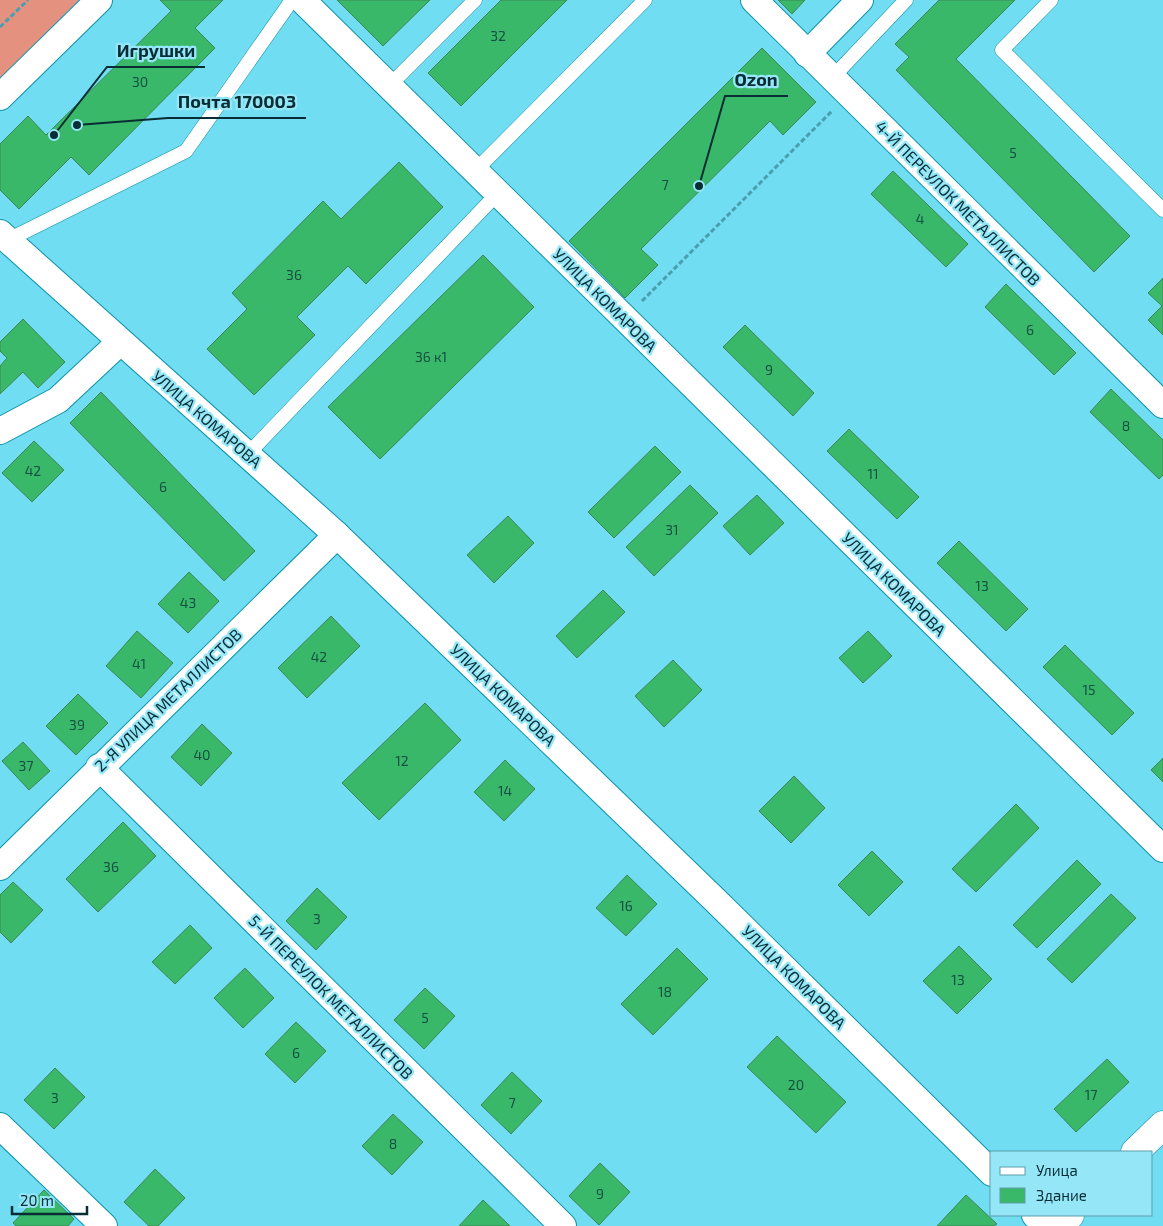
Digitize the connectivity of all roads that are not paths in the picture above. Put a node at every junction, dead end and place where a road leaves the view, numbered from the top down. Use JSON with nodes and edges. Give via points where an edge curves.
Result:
{"nodes":[{"id":1,"x":99,"y":0,"type":"edge"},
{"id":2,"x":292,"y":0,"type":"edge"},
{"id":3,"x":302,"y":0,"type":"edge"},
{"id":4,"x":475,"y":0,"type":"edge"},
{"id":5,"x":645,"y":0,"type":"edge"},
{"id":6,"x":754,"y":0,"type":"edge"},
{"id":7,"x":860,"y":0,"type":"edge"},
{"id":8,"x":906,"y":0,"type":"edge"},
{"id":9,"x":1051,"y":0,"type":"edge"},
{"id":10,"x":807,"y":54,"type":"junction"},
{"id":11,"x":389,"y":86,"type":"junction"},
{"id":12,"x":840,"y":86,"type":"junction"},
{"id":13,"x":0,"y":97,"type":"edge"},
{"id":14,"x":474,"y":172,"type":"junction"},
{"id":15,"x":497,"y":194,"type":"junction"},
{"id":16,"x":1163,"y":210,"type":"edge"},
{"id":17,"x":4,"y":236,"type":"edge"},
{"id":18,"x":120,"y":342,"type":"junction"},
{"id":19,"x":1163,"y":404,"type":"edge"},
{"id":20,"x":0,"y":431,"type":"edge"},
{"id":21,"x":248,"y":454,"type":"junction"},
{"id":22,"x":336,"y":535,"type":"junction"},
{"id":23,"x":99,"y":767,"type":"junction"},
{"id":24,"x":1163,"y":849,"type":"edge"},
{"id":25,"x":0,"y":867,"type":"edge"},
{"id":26,"x":1163,"y":1125,"type":"edge"},
{"id":27,"x":0,"y":1126,"type":"edge"},
{"id":28,"x":1136,"y":1151,"type":"edge"},
{"id":29,"x":990,"y":1171,"type":"edge"},
{"id":30,"x":1035,"y":1216,"type":"edge"},
{"id":31,"x":1069,"y":1216,"type":"edge"},
{"id":32,"x":104,"y":1226,"type":"edge"},
{"id":33,"x":562,"y":1226,"type":"edge"},
{"id":34,"x":1046,"y":1226,"type":"edge"},
{"id":35,"x":1058,"y":1226,"type":"edge"}],
"edges":[{"from":1,"to":13,"type":"street"},
{"from":2,"to":17,"type":"lane","via":[[186,151]]},
{"from":3,"to":11,"type":"street","name":"УЛИЦА КОМАРОВА"},
{"from":4,"to":11,"type":"lane"},
{"from":5,"to":14,"type":"lane"},
{"from":6,"to":10,"type":"street","name":"4-Й ПЕРЕУЛОК МЕТАЛЛИСТОВ"},
{"from":7,"to":10,"type":"street"},
{"from":8,"to":12,"type":"lane"},
{"from":9,"to":16,"type":"lane","via":[[1002,50]]},
{"from":10,"to":12,"type":"street","name":"4-Й ПЕРЕУЛОК МЕТАЛЛИСТОВ"},
{"from":11,"to":14,"type":"street","name":"УЛИЦА КОМАРОВА"},
{"from":12,"to":19,"type":"street","name":"4-Й ПЕРЕУЛОК МЕТАЛЛИСТОВ"},
{"from":14,"to":15,"type":"street","name":"УЛИЦА КОМАРОВА"},
{"from":15,"to":21,"type":"lane"},
{"from":15,"to":24,"type":"street","name":"УЛИЦА КОМАРОВА"},
{"from":17,"to":18,"type":"street","name":"УЛИЦА КОМАРОВА"},
{"from":18,"to":20,"type":"street","via":[[58,400]]},
{"from":18,"to":21,"type":"street","name":"УЛИЦА КОМАРОВА"},
{"from":21,"to":22,"type":"street","name":"УЛИЦА КОМАРОВА"},
{"from":22,"to":23,"type":"street","name":"2-Я УЛИЦА МЕТАЛЛИСТОВ"},
{"from":22,"to":29,"type":"street","name":"УЛИЦА КОМАРОВА","via":[[715,900]]},
{"from":23,"to":25,"type":"street","name":"2-Я УЛИЦА МЕТАЛЛИСТОВ"},
{"from":23,"to":33,"type":"street","name":"5-Й ПЕРЕУЛОК МЕТАЛЛИСТОВ"},
{"from":26,"to":28,"type":"street"},
{"from":27,"to":32,"type":"street"},
{"from":30,"to":34,"type":"street"},
{"from":31,"to":35,"type":"street"}]}
